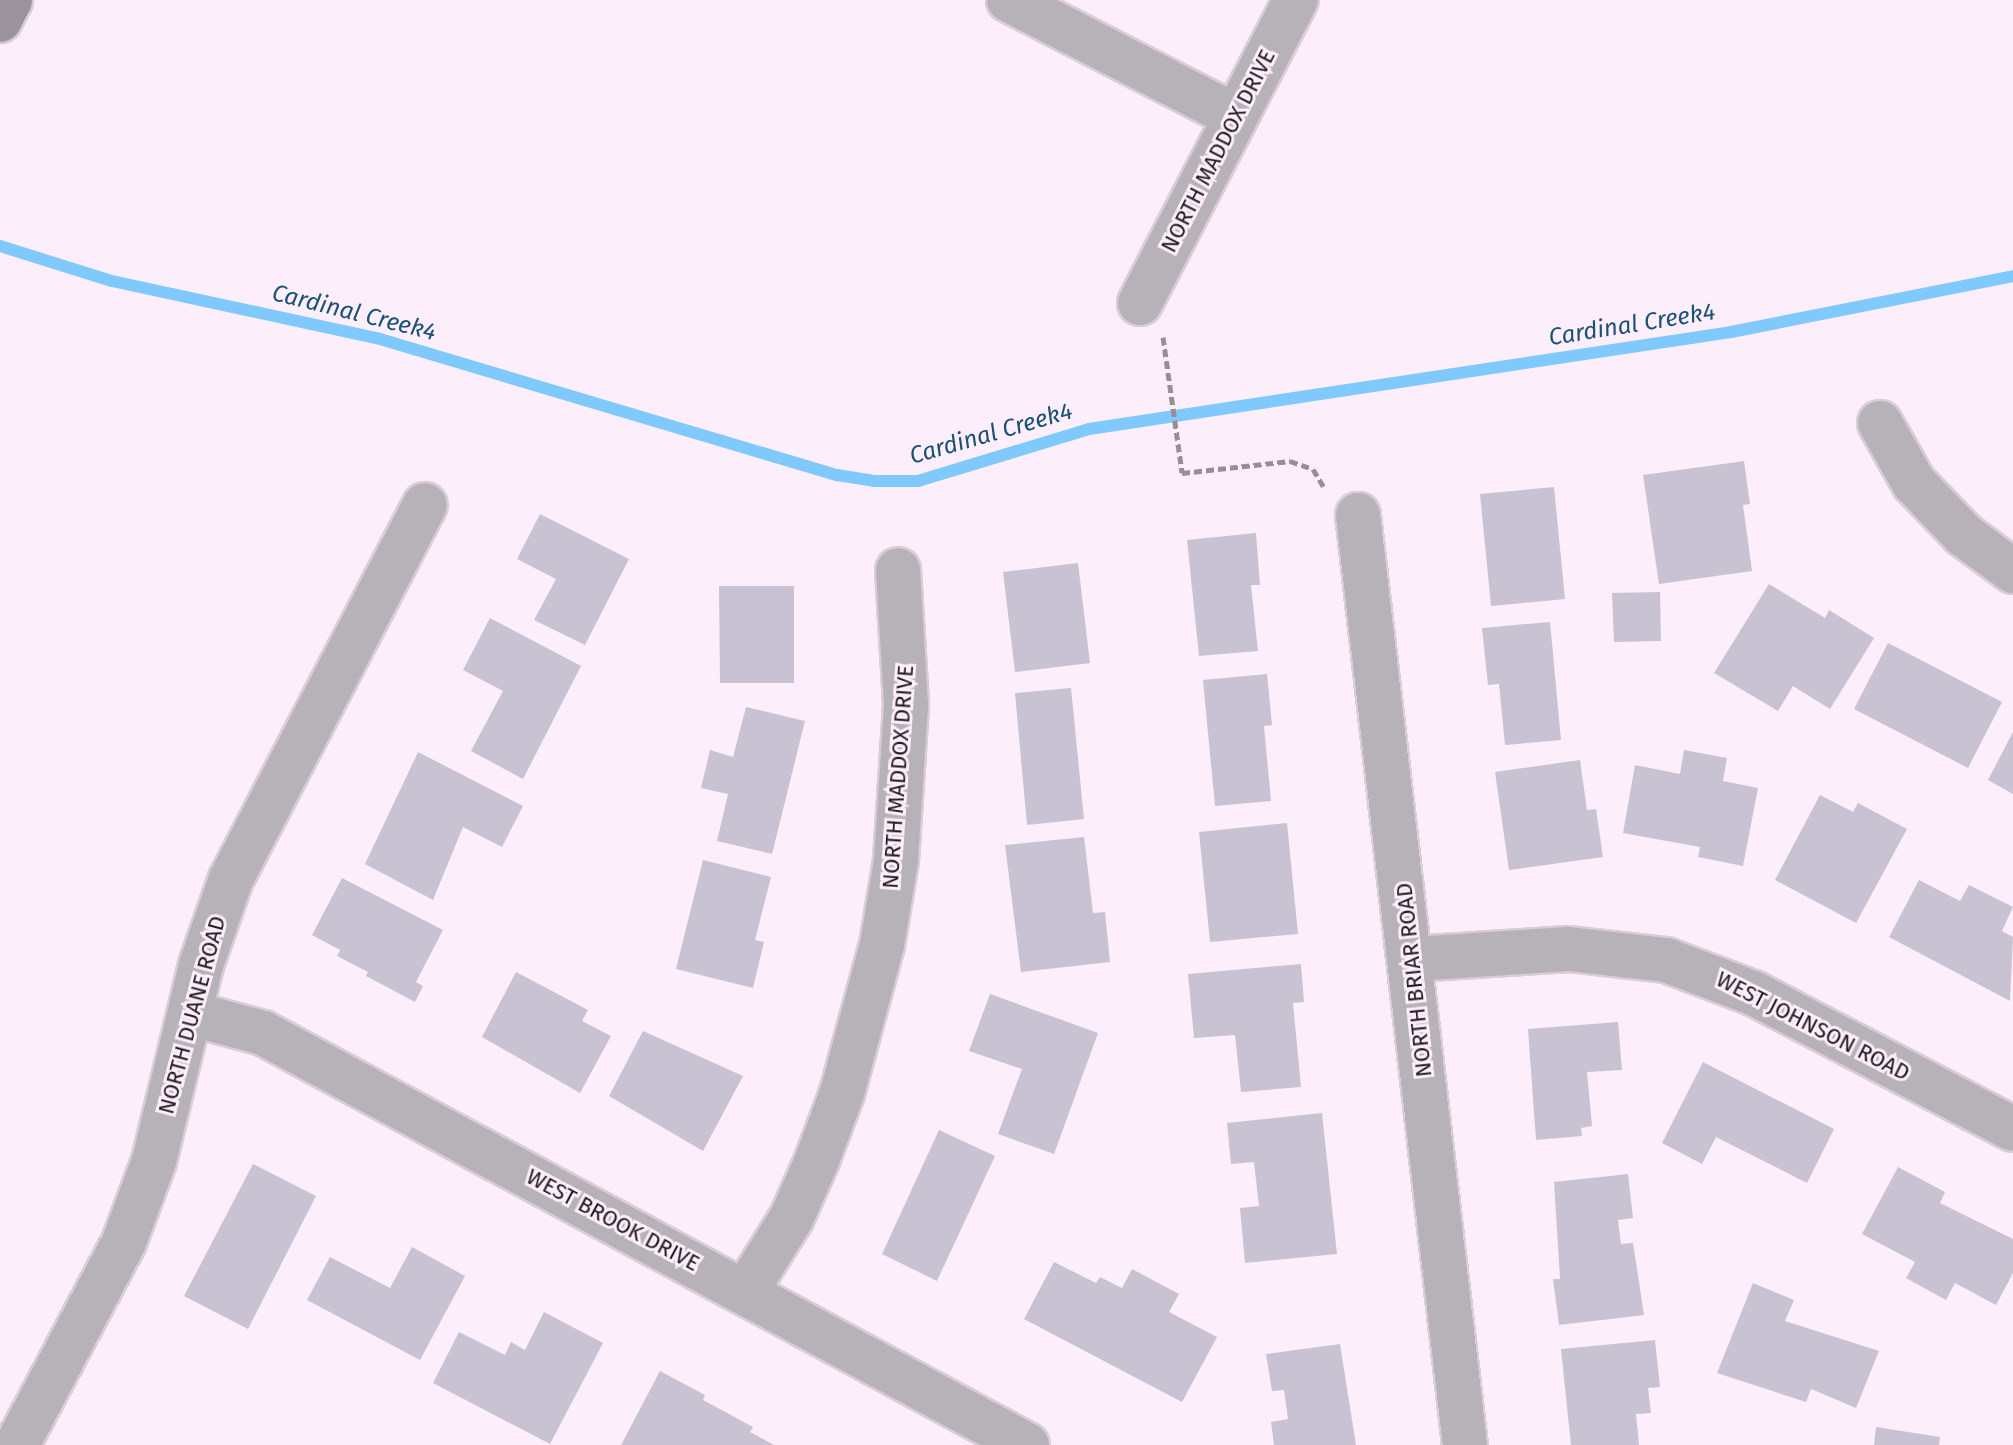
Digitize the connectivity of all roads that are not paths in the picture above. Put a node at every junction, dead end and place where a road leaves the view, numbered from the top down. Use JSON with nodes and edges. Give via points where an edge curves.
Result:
{"nodes":[{"id":1,"x":10,"y":0,"type":"edge"},
{"id":2,"x":1009,"y":0,"type":"edge"},
{"id":3,"x":1296,"y":0,"type":"edge"},
{"id":4,"x":0,"y":20,"type":"edge"},
{"id":5,"x":1235,"y":116,"type":"junction"},
{"id":6,"x":1140,"y":303,"type":"dead end"},
{"id":7,"x":1880,"y":423,"type":"dead end"},
{"id":8,"x":425,"y":505,"type":"dead end"},
{"id":9,"x":1358,"y":515,"type":"road end"},
{"id":10,"x":898,"y":570,"type":"dead end"},
{"id":11,"x":2013,"y":571,"type":"edge"},
{"id":12,"x":1413,"y":959,"type":"junction"},
{"id":13,"x":192,"y":1014,"type":"junction"},
{"id":14,"x":2013,"y":1129,"type":"edge"},
{"id":15,"x":746,"y":1291,"type":"junction"},
{"id":16,"x":17,"y":1445,"type":"edge"},
{"id":17,"x":1027,"y":1445,"type":"edge"},
{"id":18,"x":1465,"y":1445,"type":"edge"}],
"edges":[{"from":1,"to":4,"type":"main road"},
{"from":2,"to":5,"type":"street"},
{"from":3,"to":5,"type":"street","name":"NORTH MADDOX DRIVE"},
{"from":5,"to":6,"type":"street","name":"NORTH MADDOX DRIVE"},
{"from":7,"to":11,"type":"street","via":[[1914,483],[1964,535]]},
{"from":8,"to":13,"type":"street","name":"NORTH DUANE ROAD","via":[[231,879],[201,965]]},
{"from":9,"to":12,"type":"street","name":"NORTH BRIAR ROAD"},
{"from":10,"to":15,"type":"street","name":"NORTH MADDOX DRIVE","via":[[906,704],[896,860],[882,945],[854,1053],[817,1160],[792,1217]]},
{"from":12,"to":14,"type":"street","name":"WEST JOHNSON ROAD","via":[[1569,949],[1666,960],[1753,993]]},
{"from":12,"to":18,"type":"street","name":"NORTH BRIAR ROAD"},
{"from":13,"to":15,"type":"street","name":"WEST BROOK DRIVE","via":[[263,1033]]},
{"from":13,"to":16,"type":"street","name":"NORTH DUANE ROAD","via":[[154,1161],[124,1242]]},
{"from":15,"to":17,"type":"street","name":"WEST BROOK DRIVE"}]}
